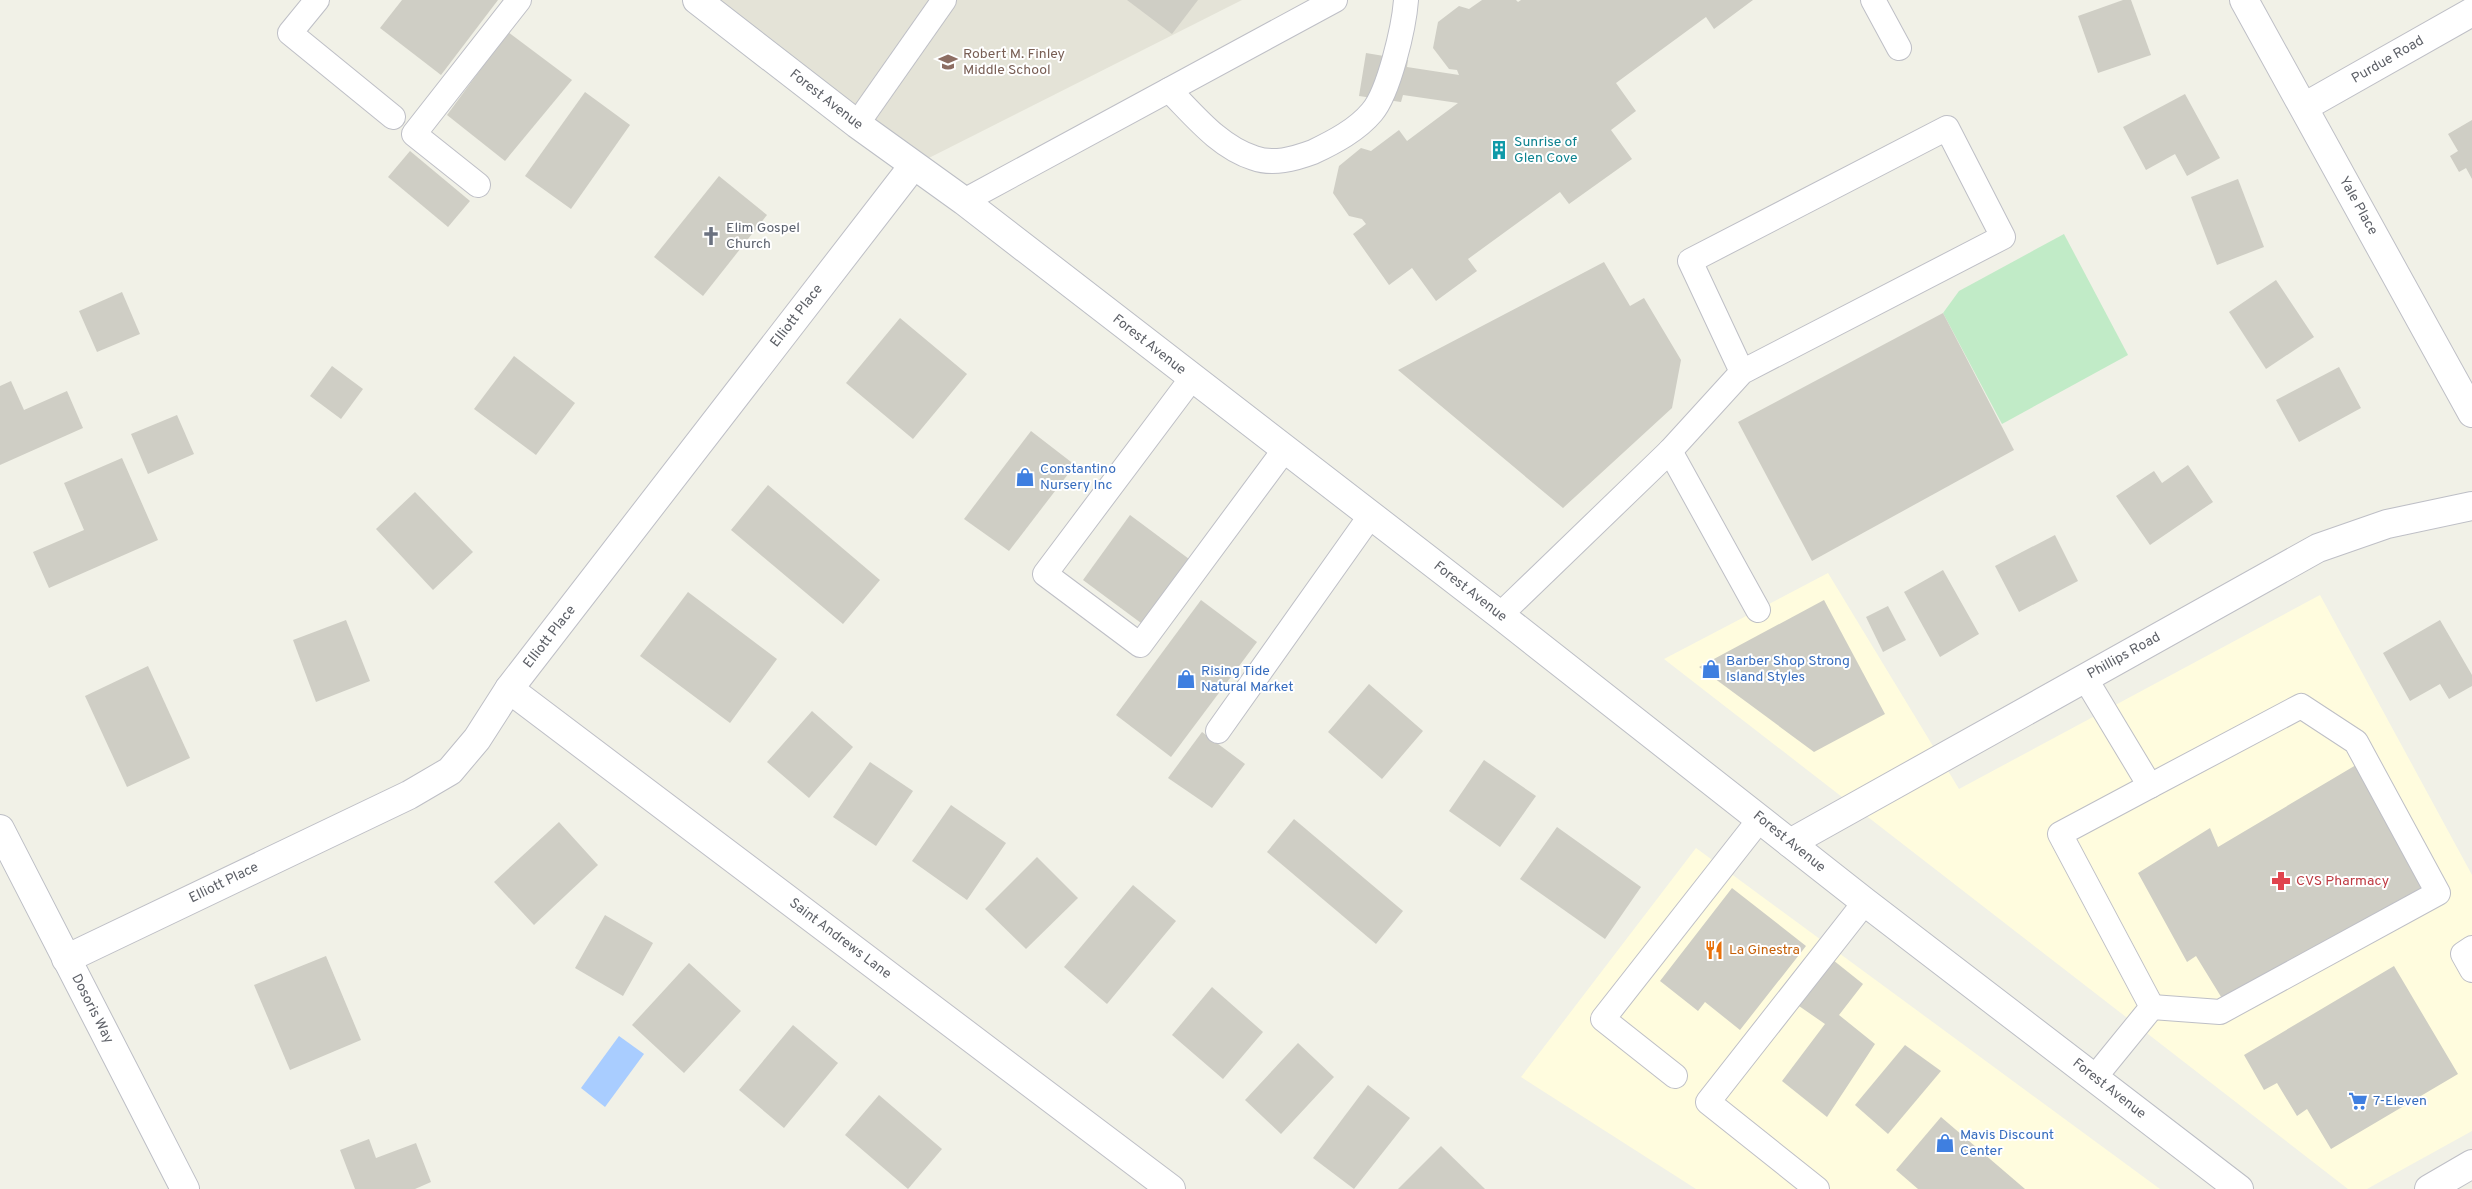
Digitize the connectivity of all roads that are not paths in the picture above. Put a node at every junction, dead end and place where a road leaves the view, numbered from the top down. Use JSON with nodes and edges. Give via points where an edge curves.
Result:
{"nodes":[{"id":1,"x":317,"y":0,"type":"edge"},
{"id":2,"x":519,"y":0,"type":"edge"},
{"id":3,"x":697,"y":0,"type":"edge"},
{"id":4,"x":944,"y":0,"type":"edge"},
{"id":5,"x":1335,"y":0,"type":"edge"},
{"id":6,"x":1406,"y":0,"type":"edge"},
{"id":7,"x":1873,"y":0,"type":"edge"},
{"id":8,"x":2244,"y":0,"type":"edge"},
{"id":9,"x":2472,"y":12,"type":"edge"},
{"id":10,"x":1899,"y":48,"type":"dead end"},
{"id":11,"x":1169,"y":90,"type":"junction"},
{"id":12,"x":2304,"y":107,"type":"junction"},
{"id":13,"x":393,"y":117,"type":"dead end"},
{"id":14,"x":857,"y":124,"type":"junction"},
{"id":15,"x":913,"y":166,"type":"junction"},
{"id":16,"x":478,"y":185,"type":"dead end"},
{"id":17,"x":964,"y":201,"type":"junction"},
{"id":18,"x":1742,"y":372,"type":"junction"},
{"id":19,"x":1192,"y":378,"type":"junction"},
{"id":20,"x":2472,"y":413,"type":"edge"},
{"id":21,"x":1285,"y":449,"type":"junction"},
{"id":22,"x":1670,"y":451,"type":"junction"},
{"id":23,"x":2472,"y":506,"type":"edge"},
{"id":24,"x":1371,"y":515,"type":"junction"},
{"id":25,"x":1758,"y":610,"type":"dead end"},
{"id":26,"x":1500,"y":615,"type":"junction"},
{"id":27,"x":2085,"y":678,"type":"junction"},
{"id":28,"x":509,"y":689,"type":"junction"},
{"id":29,"x":1218,"y":731,"type":"dead end"},
{"id":30,"x":2150,"y":786,"type":"junction"},
{"id":31,"x":1760,"y":819,"type":"junction"},
{"id":32,"x":0,"y":829,"type":"edge"},
{"id":33,"x":1790,"y":843,"type":"junction"},
{"id":34,"x":1865,"y":902,"type":"junction"},
{"id":35,"x":2472,"y":948,"type":"edge"},
{"id":36,"x":66,"y":959,"type":"junction"},
{"id":37,"x":2472,"y":970,"type":"edge"},
{"id":38,"x":2152,"y":1007,"type":"junction"},
{"id":39,"x":1675,"y":1076,"type":"dead end"},
{"id":40,"x":2095,"y":1077,"type":"junction"},
{"id":41,"x":2472,"y":1164,"type":"edge"},
{"id":42,"x":185,"y":1189,"type":"edge"},
{"id":43,"x":1171,"y":1189,"type":"edge"},
{"id":44,"x":1817,"y":1189,"type":"edge"},
{"id":45,"x":2239,"y":1189,"type":"edge"},
{"id":46,"x":2429,"y":1189,"type":"edge"}],
"edges":[{"from":1,"to":13,"type":"lane","via":[[290,33]]},
{"from":2,"to":16,"type":"lane","via":[[414,134]]},
{"from":3,"to":14,"type":"street","name":"Forest Avenue"},
{"from":4,"to":14,"type":"lane"},
{"from":5,"to":11,"type":"lane"},
{"from":6,"to":11,"type":"lane","via":[[1396,52],[1374,110],[1351,131],[1300,157],[1280,161],[1256,159],[1236,152],[1204,126]]},
{"from":7,"to":10,"type":"lane"},
{"from":8,"to":12,"type":"street","name":"Yale Place"},
{"from":9,"to":12,"type":"street","name":"Purdue Road"},
{"from":11,"to":17,"type":"lane"},
{"from":12,"to":20,"type":"street","name":"Yale Place"},
{"from":14,"to":15,"type":"street","name":"Forest Avenue"},
{"from":15,"to":17,"type":"street","name":"Forest Avenue"},
{"from":15,"to":28,"type":"street","name":"Elliott Place"},
{"from":17,"to":19,"type":"street","name":"Forest Avenue"},
{"from":18,"to":18,"type":"lane","via":[[2003,237],[1948,128],[1690,261]]},
{"from":18,"to":22,"type":"lane"},
{"from":19,"to":21,"type":"street","name":"Forest Avenue"},
{"from":19,"to":21,"type":"lane","via":[[1045,574],[1140,645]]},
{"from":21,"to":24,"type":"street","name":"Forest Avenue"},
{"from":22,"to":25,"type":"lane"},
{"from":22,"to":26,"type":"lane"},
{"from":23,"to":27,"type":"street","name":"Phillips Road","via":[[2387,524],[2318,548]]},
{"from":24,"to":26,"type":"street","name":"Forest Avenue"},
{"from":24,"to":29,"type":"lane"},
{"from":26,"to":31,"type":"street","name":"Forest Avenue"},
{"from":27,"to":30,"type":"lane"},
{"from":27,"to":33,"type":"street","name":"Phillips Road"},
{"from":28,"to":36,"type":"street","name":"Elliott Place","via":[[476,739],[450,771],[438,780]]},
{"from":28,"to":43,"type":"street","name":"Saint Andrews Lane"},
{"from":30,"to":38,"type":"lane","via":[[2060,834]]},
{"from":30,"to":38,"type":"lane","via":[[2301,706],[2356,742],[2438,893],[2220,1012]]},
{"from":31,"to":33,"type":"street","name":"Forest Avenue"},
{"from":31,"to":39,"type":"lane","via":[[1603,1019]]},
{"from":32,"to":36,"type":"street","name":"Dosoris Way"},
{"from":33,"to":34,"type":"street","name":"Forest Avenue"},
{"from":34,"to":40,"type":"street","name":"Forest Avenue"},
{"from":34,"to":44,"type":"lane","via":[[1708,1102]]},
{"from":35,"to":37,"type":"lane","via":[[2463,954]]},
{"from":36,"to":42,"type":"street","name":"Dosoris Way"},
{"from":38,"to":40,"type":"lane"},
{"from":40,"to":45,"type":"street","name":"Forest Avenue"},
{"from":41,"to":46,"type":"street"}]}
